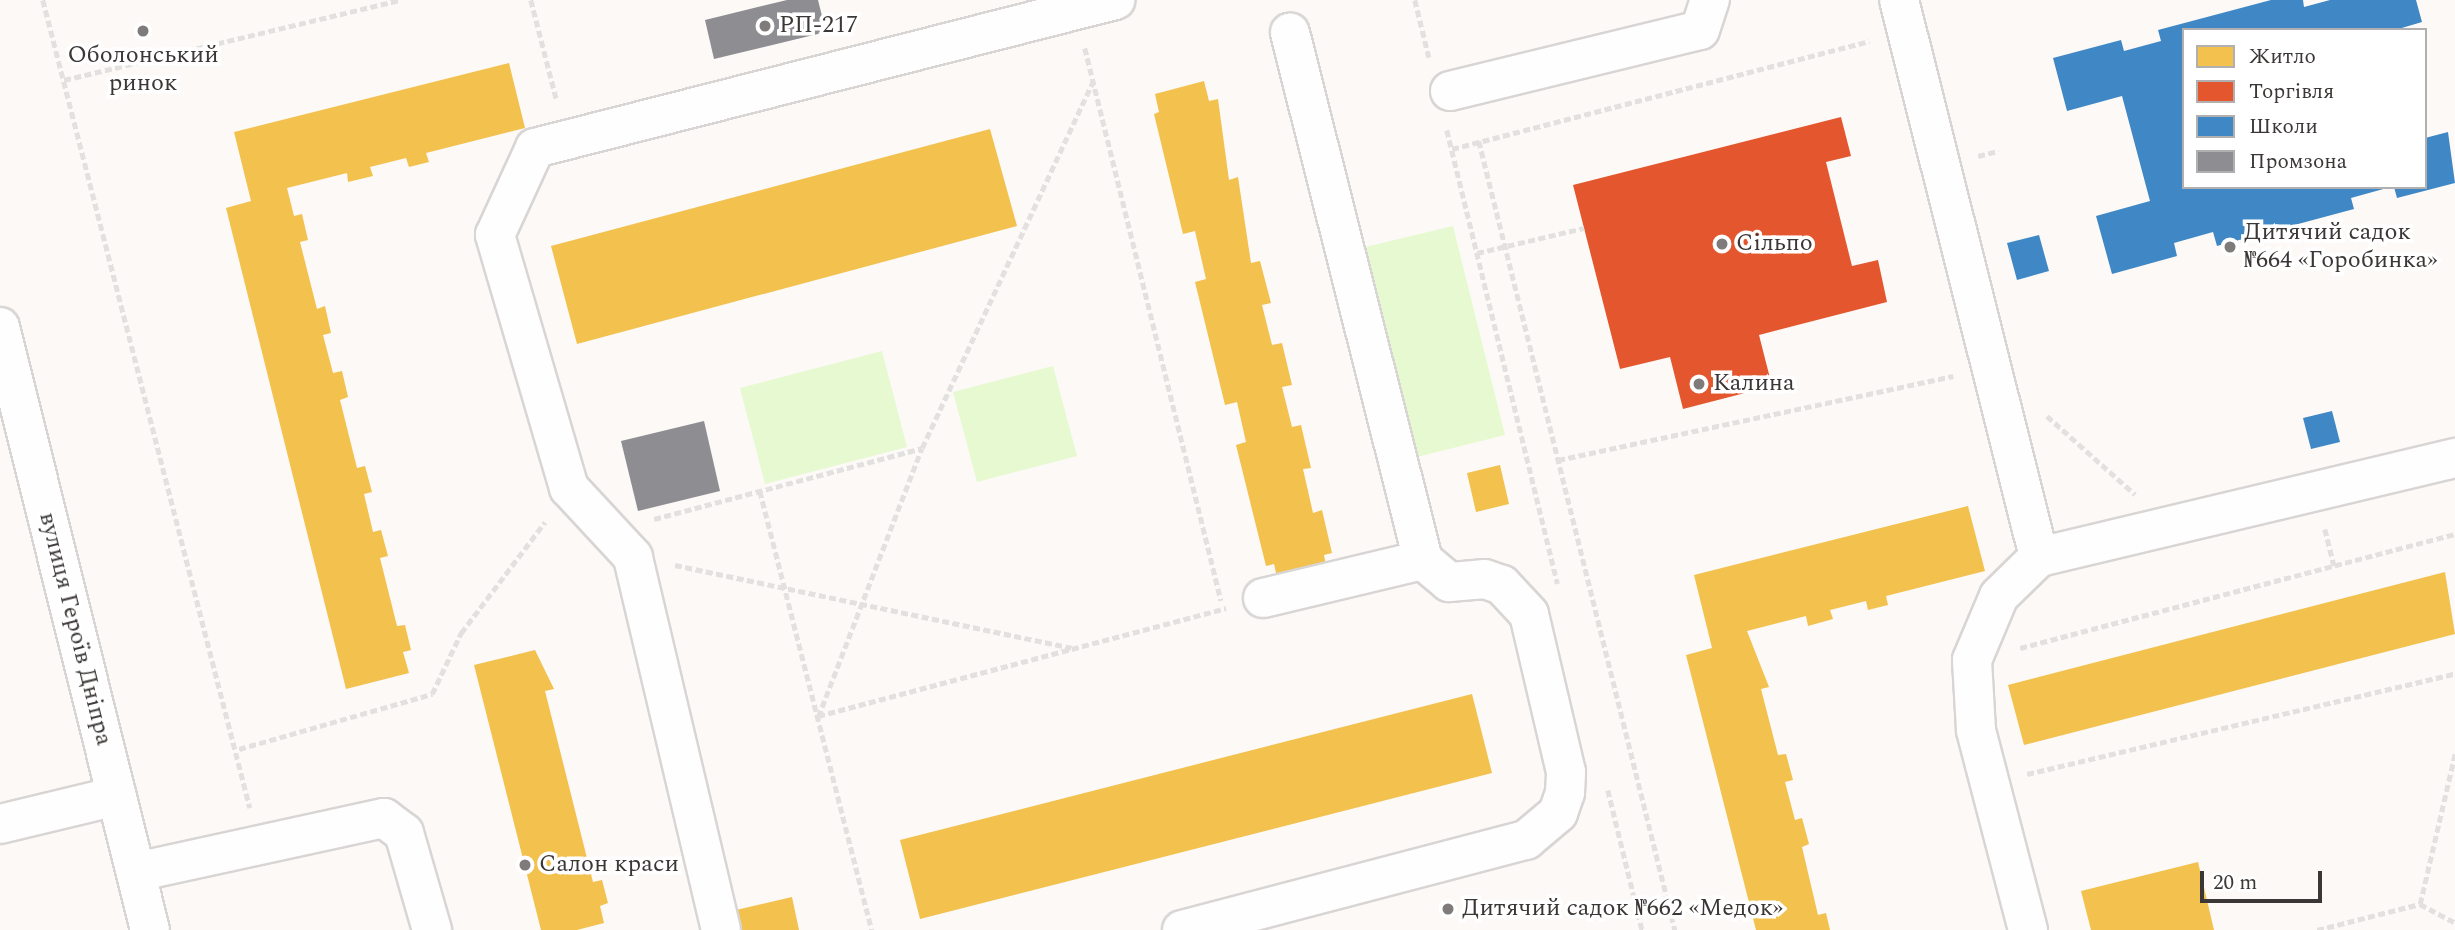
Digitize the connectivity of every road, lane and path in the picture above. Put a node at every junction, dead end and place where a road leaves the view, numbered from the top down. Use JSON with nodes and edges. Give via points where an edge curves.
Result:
{"nodes":[{"id":1,"x":43,"y":0,"type":"edge"},
{"id":2,"x":401,"y":0,"type":"edge"},
{"id":3,"x":531,"y":0,"type":"edge"},
{"id":4,"x":1115,"y":0,"type":"edge"},
{"id":5,"x":1415,"y":0,"type":"edge"},
{"id":6,"x":1710,"y":0,"type":"edge"},
{"id":7,"x":1076,"y":10,"type":"junction"},
{"id":8,"x":1903,"y":16,"type":"edge"},
{"id":9,"x":1290,"y":33,"type":"dead end"},
{"id":10,"x":64,"y":80,"type":"junction"},
{"id":11,"x":1093,"y":82,"type":"junction"},
{"id":12,"x":1442,"y":91,"type":"junction"},
{"id":13,"x":567,"y":140,"type":"junction"},
{"id":14,"x":1479,"y":141,"type":"junction"},
{"id":15,"x":1451,"y":149,"type":"junction"},
{"id":16,"x":1584,"y":228,"type":"dead end"},
{"id":17,"x":1505,"y":246,"type":"junction"},
{"id":18,"x":1477,"y":253,"type":"junction"},
{"id":19,"x":0,"y":327,"type":"edge"},
{"id":20,"x":1991,"y":367,"type":"junction"},
{"id":21,"x":2042,"y":412,"type":"dead end"},
{"id":22,"x":922,"y":448,"type":"junction"},
{"id":23,"x":2455,"y":458,"type":"edge"},
{"id":24,"x":1558,"y":460,"type":"junction"},
{"id":25,"x":569,"y":488,"type":"junction"},
{"id":26,"x":760,"y":491,"type":"junction"},
{"id":27,"x":2144,"y":502,"type":"dead end"},
{"id":28,"x":2455,"y":534,"type":"edge"},
{"id":29,"x":621,"y":544,"type":"junction"},
{"id":30,"x":2039,"y":557,"type":"junction"},
{"id":31,"x":1423,"y":560,"type":"junction"},
{"id":32,"x":785,"y":589,"type":"junction"},
{"id":33,"x":1560,"y":592,"type":"dead end"},
{"id":34,"x":1263,"y":598,"type":"joint"},
{"id":35,"x":859,"y":604,"type":"junction"},
{"id":36,"x":1223,"y":608,"type":"junction"},
{"id":37,"x":1074,"y":649,"type":"junction"},
{"id":38,"x":1972,"y":660,"type":"junction"},
{"id":39,"x":2455,"y":674,"type":"edge"},
{"id":40,"x":818,"y":717,"type":"junction"},
{"id":41,"x":239,"y":749,"type":"junction"},
{"id":42,"x":2455,"y":754,"type":"edge"},
{"id":43,"x":1606,"y":781,"type":"dead end"},
{"id":44,"x":1990,"y":783,"type":"junction"},
{"id":45,"x":117,"y":796,"type":"junction"},
{"id":46,"x":0,"y":824,"type":"edge"},
{"id":47,"x":257,"y":842,"type":"junction"},
{"id":48,"x":135,"y":872,"type":"junction"},
{"id":49,"x":2420,"y":904,"type":"junction"},
{"id":50,"x":2455,"y":923,"type":"edge"},
{"id":51,"x":150,"y":930,"type":"edge"},
{"id":52,"x":432,"y":930,"type":"edge"},
{"id":53,"x":721,"y":930,"type":"edge"},
{"id":54,"x":872,"y":930,"type":"edge"},
{"id":55,"x":1182,"y":930,"type":"edge"},
{"id":56,"x":1642,"y":930,"type":"edge"},
{"id":57,"x":1675,"y":930,"type":"edge"},
{"id":58,"x":2028,"y":930,"type":"edge"},
{"id":59,"x":2317,"y":930,"type":"edge"}],
"edges":[{"from":1,"to":10,"type":"path"},
{"from":2,"to":10,"type":"path"},
{"from":3,"to":13,"type":"path"},
{"from":4,"to":7,"type":"main road"},
{"from":5,"to":12,"type":"path"},
{"from":6,"to":12,"type":"main road","via":[[1700,30]]},
{"from":7,"to":11,"type":"path"},
{"from":7,"to":13,"type":"main road"},
{"from":8,"to":14,"type":"path"},
{"from":8,"to":20,"type":"main road"},
{"from":9,"to":31,"type":"main road"},
{"from":10,"to":41,"type":"path"},
{"from":11,"to":22,"type":"path"},
{"from":11,"to":36,"type":"path"},
{"from":12,"to":15,"type":"path"},
{"from":13,"to":25,"type":"main road","via":[[536,148],[495,235]]},
{"from":14,"to":15,"type":"path"},
{"from":14,"to":17,"type":"path"},
{"from":15,"to":18,"type":"path"},
{"from":16,"to":17,"type":"path"},
{"from":17,"to":18,"type":"path"},
{"from":17,"to":24,"type":"path"},
{"from":18,"to":33,"type":"path"},
{"from":19,"to":45,"type":"main road","name":"вулиця Героїв Дніпра"},
{"from":20,"to":24,"type":"path"},
{"from":20,"to":30,"type":"main road"},
{"from":21,"to":27,"type":"path"},
{"from":22,"to":26,"type":"path"},
{"from":22,"to":35,"type":"path"},
{"from":23,"to":30,"type":"main road"},
{"from":24,"to":57,"type":"path"},
{"from":25,"to":29,"type":"main road"},
{"from":25,"to":41,"type":"path","via":[[484,610],[461,633],[432,694]]},
{"from":26,"to":29,"type":"path"},
{"from":26,"to":32,"type":"path"},
{"from":28,"to":38,"type":"path"},
{"from":29,"to":32,"type":"path"},
{"from":29,"to":53,"type":"main road"},
{"from":30,"to":38,"type":"main road","via":[[1999,596]]},
{"from":31,"to":34,"type":"main road"},
{"from":31,"to":55,"type":"main road","via":[[1449,582],[1485,579],[1502,585],[1529,614],[1566,772],[1558,813],[1526,840]]},
{"from":32,"to":35,"type":"path"},
{"from":32,"to":40,"type":"path"},
{"from":34,"to":36,"type":"path"},
{"from":35,"to":37,"type":"path"},
{"from":35,"to":40,"type":"path"},
{"from":36,"to":37,"type":"path"},
{"from":37,"to":40,"type":"path"},
{"from":38,"to":44,"type":"main road","via":[[1976,730]]},
{"from":39,"to":44,"type":"path"},
{"from":40,"to":54,"type":"path"},
{"from":41,"to":47,"type":"path"},
{"from":42,"to":49,"type":"path"},
{"from":43,"to":56,"type":"path"},
{"from":44,"to":58,"type":"main road"},
{"from":45,"to":46,"type":"main road"},
{"from":45,"to":48,"type":"main road","name":"вулиця Героїв Дніпра"},
{"from":47,"to":48,"type":"main road"},
{"from":47,"to":52,"type":"main road","via":[[384,818],[404,833]]},
{"from":48,"to":51,"type":"main road","name":"вулиця Героїв Дніпра"},
{"from":49,"to":50,"type":"path"},
{"from":49,"to":59,"type":"path"}]}
